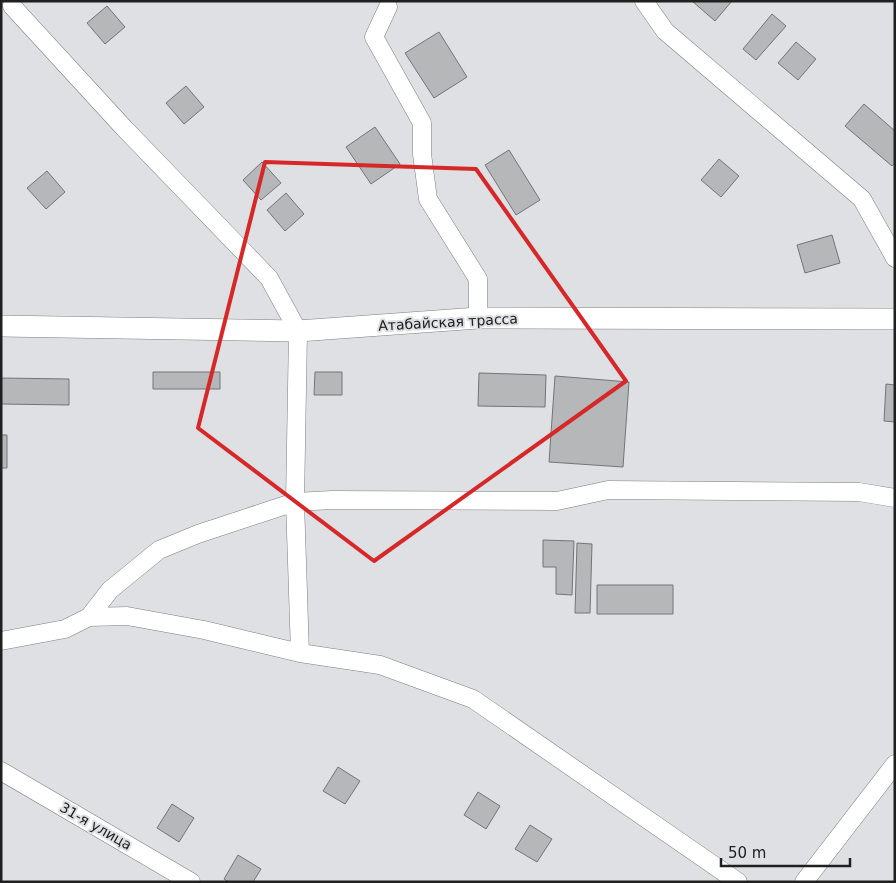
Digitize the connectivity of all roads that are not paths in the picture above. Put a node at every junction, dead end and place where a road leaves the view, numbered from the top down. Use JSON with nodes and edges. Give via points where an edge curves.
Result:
{"nodes":[{"id":1,"x":644,"y":1,"type":"edge"},
{"id":2,"x":388,"y":7,"type":"dead end"},
{"id":3,"x":9,"y":8,"type":"edge"},
{"id":4,"x":895,"y":258,"type":"edge"},
{"id":5,"x":478,"y":318,"type":"junction"},
{"id":6,"x":895,"y":319,"type":"edge"},
{"id":7,"x":1,"y":326,"type":"edge"},
{"id":8,"x":298,"y":331,"type":"junction"},
{"id":9,"x":895,"y":498,"type":"edge"},
{"id":10,"x":295,"y":502,"type":"junction"},
{"id":11,"x":89,"y":617,"type":"junction"},
{"id":12,"x":1,"y":641,"type":"edge"},
{"id":13,"x":300,"y":653,"type":"junction"},
{"id":14,"x":895,"y":764,"type":"edge"},
{"id":15,"x":1,"y":771,"type":"edge"},
{"id":16,"x":191,"y":882,"type":"edge"},
{"id":17,"x":738,"y":882,"type":"edge"},
{"id":18,"x":804,"y":882,"type":"edge"}],
"edges":[{"from":1,"to":4,"type":"street","via":[[665,31],[862,198]]},
{"from":2,"to":5,"type":"street","via":[[374,37],[422,123],[428,199],[478,279]]},
{"from":3,"to":8,"type":"street","via":[[268,278]]},
{"from":5,"to":6,"type":"main road","name":"Атабайская трасса"},
{"from":5,"to":8,"type":"main road","name":"Атабайская трасса"},
{"from":7,"to":8,"type":"main road","name":"Атабайская трасса"},
{"from":8,"to":10,"type":"street"},
{"from":9,"to":10,"type":"street","via":[[859,492],[608,490],[557,501]]},
{"from":10,"to":11,"type":"street","via":[[159,550],[110,590]]},
{"from":10,"to":13,"type":"street"},
{"from":11,"to":12,"type":"street","via":[[65,629]]},
{"from":11,"to":13,"type":"street","via":[[127,616]]},
{"from":13,"to":17,"type":"street","via":[[380,665],[473,699]]},
{"from":14,"to":18,"type":"street"},
{"from":15,"to":16,"type":"street","name":"31-я улица"}]}
